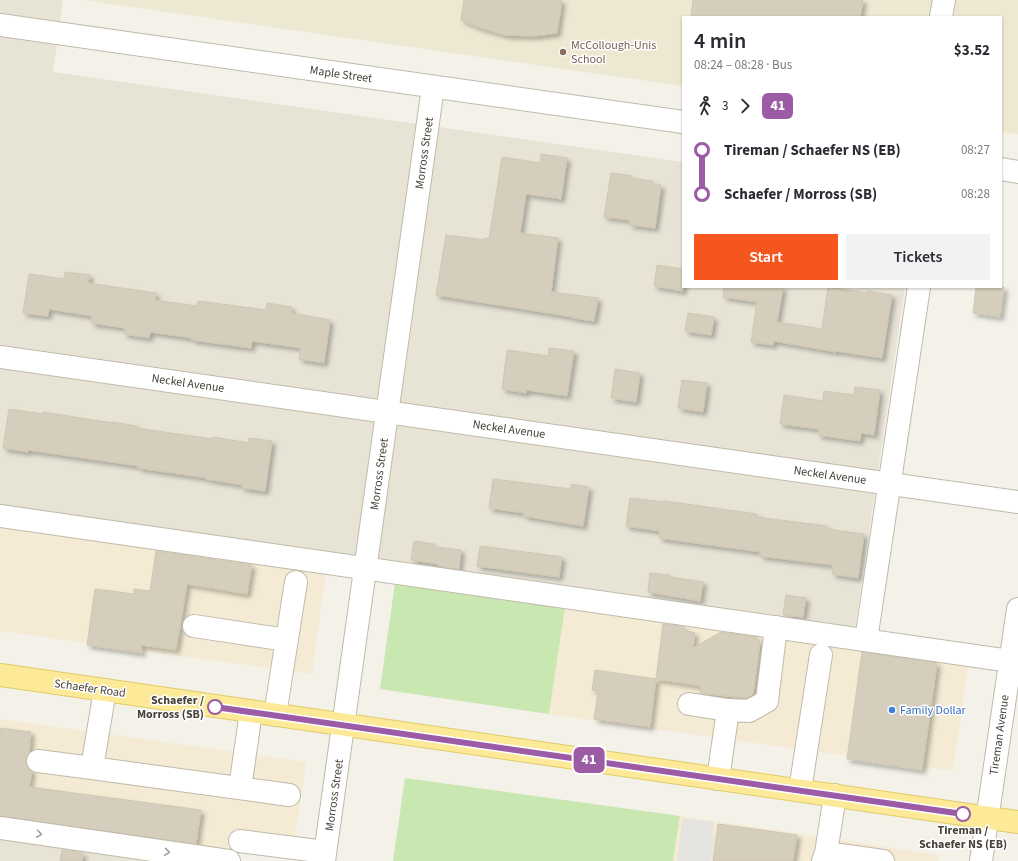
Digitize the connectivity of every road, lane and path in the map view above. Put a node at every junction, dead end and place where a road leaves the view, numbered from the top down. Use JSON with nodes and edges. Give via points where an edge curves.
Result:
{"nodes":[{"id":1,"x":944,"y":0,"type":"edge"},
{"id":2,"x":941,"y":16,"type":"edge"},
{"id":3,"x":0,"y":25,"type":"edge"},
{"id":4,"x":433,"y":87,"type":"junction"},
{"id":5,"x":682,"y":122,"type":"edge"},
{"id":6,"x":1002,"y":169,"type":"edge"},
{"id":7,"x":1018,"y":172,"type":"edge"},
{"id":8,"x":919,"y":288,"type":"edge"},
{"id":9,"x":0,"y":357,"type":"edge"},
{"id":10,"x":388,"y":412,"type":"junction"},
{"id":11,"x":890,"y":484,"type":"junction"},
{"id":12,"x":1018,"y":502,"type":"edge"},
{"id":13,"x":0,"y":516,"type":"edge"},
{"id":14,"x":366,"y":568,"type":"junction"},
{"id":15,"x":296,"y":582,"type":"dead end"},
{"id":16,"x":1017,"y":619,"type":"edge"},
{"id":17,"x":194,"y":626,"type":"dead end"},
{"id":18,"x":776,"y":627,"type":"junction"},
{"id":19,"x":287,"y":640,"type":"junction"},
{"id":20,"x":866,"y":640,"type":"junction"},
{"id":21,"x":821,"y":655,"type":"dead end"},
{"id":22,"x":1014,"y":661,"type":"edge"},
{"id":23,"x":0,"y":675,"type":"edge"},
{"id":24,"x":105,"y":690,"type":"junction"},
{"id":25,"x":689,"y":704,"type":"dead end"},
{"id":26,"x":728,"y":710,"type":"junction"},
{"id":27,"x":251,"y":712,"type":"junction"},
{"id":28,"x":275,"y":715,"type":"junction"},
{"id":29,"x":343,"y":725,"type":"junction"},
{"id":30,"x":38,"y":761,"type":"dead end"},
{"id":31,"x":92,"y":768,"type":"junction"},
{"id":32,"x":718,"y":779,"type":"junction"},
{"id":33,"x":240,"y":788,"type":"junction"},
{"id":34,"x":800,"y":790,"type":"junction"},
{"id":35,"x":289,"y":794,"type":"dead end"},
{"id":36,"x":835,"y":796,"type":"junction"},
{"id":37,"x":988,"y":817,"type":"junction"},
{"id":38,"x":1018,"y":822,"type":"edge"},
{"id":39,"x":0,"y":828,"type":"edge"},
{"id":40,"x":240,"y":841,"type":"dead end"},
{"id":41,"x":325,"y":857,"type":"edge"},
{"id":42,"x":825,"y":857,"type":"edge"},
{"id":43,"x":229,"y":861,"type":"edge"},
{"id":44,"x":883,"y":861,"type":"edge"},
{"id":45,"x":981,"y":861,"type":"edge"}],
"edges":[{"from":1,"to":2,"type":"street"},
{"from":3,"to":4,"type":"street","name":"Maple Street"},
{"from":4,"to":5,"type":"street","name":"Maple Street"},
{"from":4,"to":10,"type":"street","name":"Morross Street"},
{"from":6,"to":7,"type":"street"},
{"from":8,"to":11,"type":"street"},
{"from":9,"to":10,"type":"street","name":"Neckel Avenue"},
{"from":10,"to":11,"type":"street","name":"Neckel Avenue"},
{"from":10,"to":14,"type":"street","name":"Morross Street"},
{"from":11,"to":12,"type":"street","name":"Neckel Avenue"},
{"from":11,"to":20,"type":"street"},
{"from":13,"to":14,"type":"street"},
{"from":14,"to":18,"type":"street"},
{"from":14,"to":29,"type":"street","name":"Morross Street"},
{"from":15,"to":19,"type":"street"},
{"from":16,"to":22,"type":"street","name":"Tireman Avenue"},
{"from":17,"to":19,"type":"street"},
{"from":18,"to":20,"type":"street"},
{"from":18,"to":26,"type":"street","via":[[766,701],[749,711]]},
{"from":19,"to":28,"type":"street"},
{"from":20,"to":22,"type":"street"},
{"from":21,"to":34,"type":"street"},
{"from":22,"to":37,"type":"street","name":"Tireman Avenue"},
{"from":23,"to":24,"type":"main road","name":"Schaefer Road"},
{"from":24,"to":27,"type":"main road","name":"Schaefer Road"},
{"from":24,"to":31,"type":"street"},
{"from":25,"to":26,"type":"street"},
{"from":26,"to":32,"type":"street"},
{"from":27,"to":28,"type":"main road","name":"Schaefer Road"},
{"from":27,"to":33,"type":"street"},
{"from":28,"to":29,"type":"main road","name":"Schaefer Road"},
{"from":29,"to":32,"type":"main road","name":"Schaefer Road"},
{"from":29,"to":41,"type":"street","name":"Morross Street"},
{"from":30,"to":31,"type":"street"},
{"from":31,"to":33,"type":"street"},
{"from":32,"to":34,"type":"main road","name":"Schaefer Road"},
{"from":33,"to":35,"type":"street"},
{"from":34,"to":36,"type":"main road","name":"Schaefer Road"},
{"from":36,"to":37,"type":"main road","name":"Schaefer Road"},
{"from":36,"to":42,"type":"street"},
{"from":37,"to":38,"type":"main road","name":"Schaefer Road"},
{"from":37,"to":45,"type":"street","name":"Tireman Avenue"},
{"from":39,"to":43,"type":"street","one_way":true},
{"from":40,"to":41,"type":"street"},
{"from":42,"to":44,"type":"street"}]}
